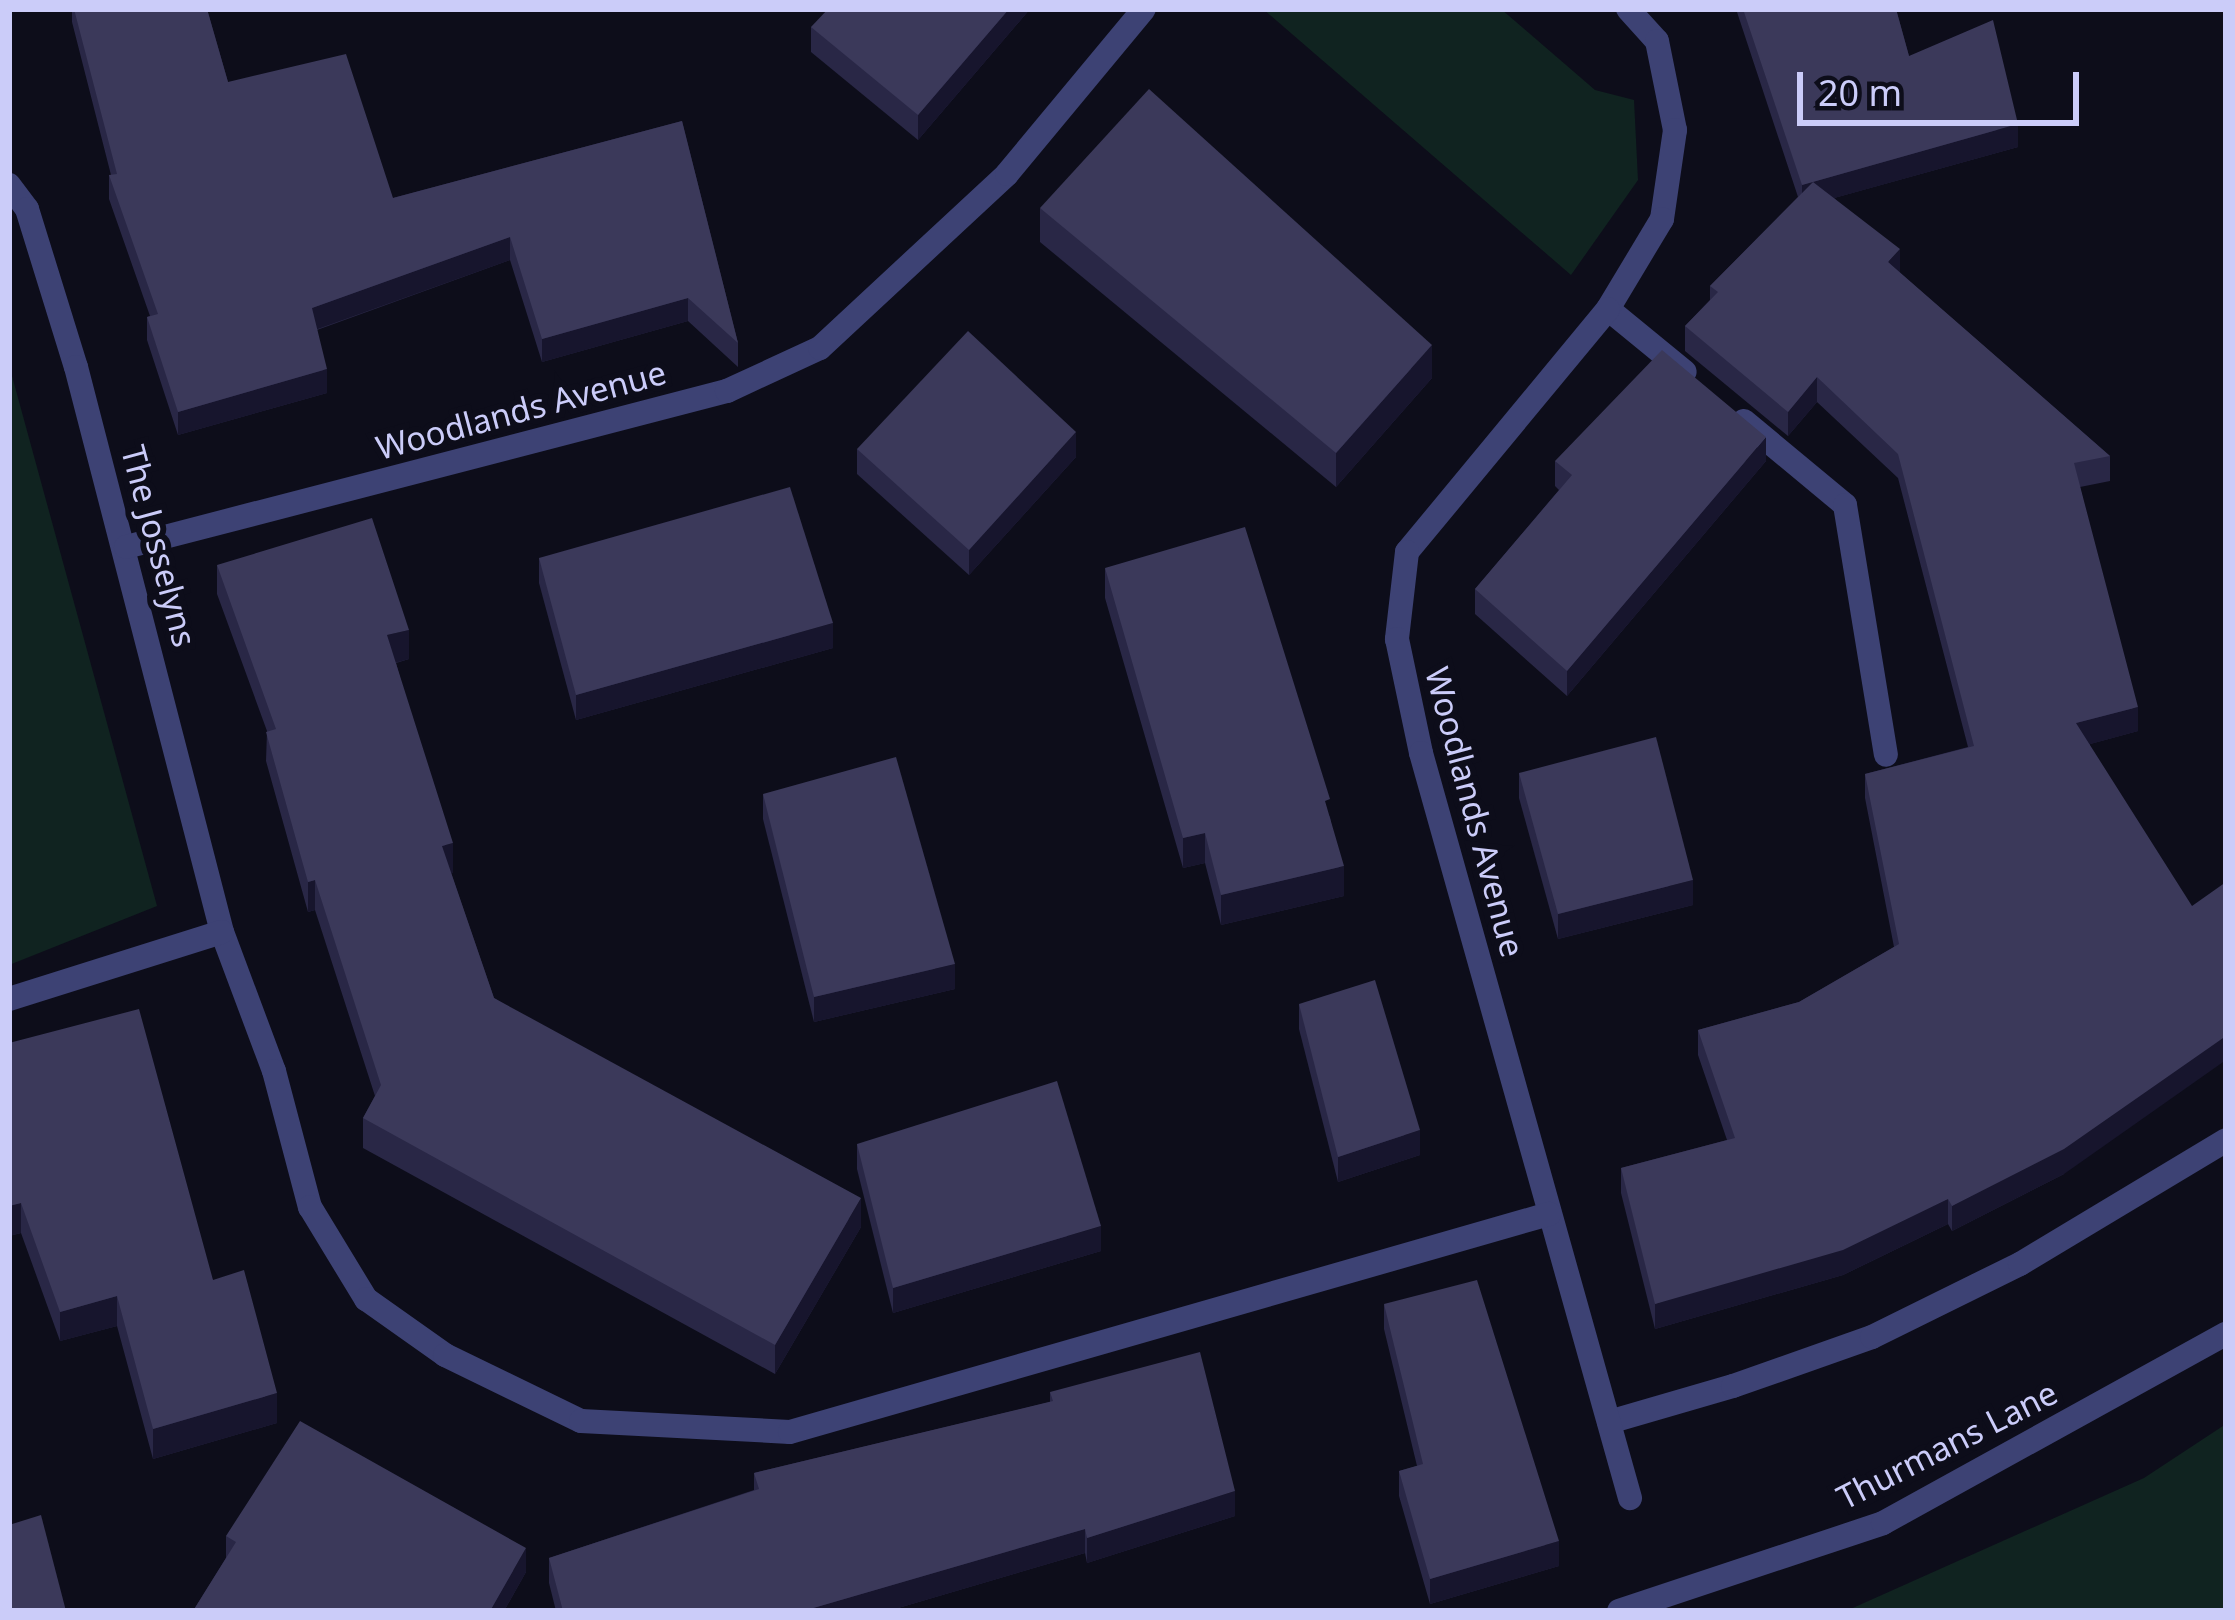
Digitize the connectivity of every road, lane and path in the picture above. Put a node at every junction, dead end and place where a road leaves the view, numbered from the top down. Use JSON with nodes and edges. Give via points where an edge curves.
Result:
{"nodes":[{"id":1,"x":1144,"y":9,"type":"edge"},
{"id":2,"x":1628,"y":9,"type":"edge"},
{"id":3,"x":9,"y":185,"type":"edge"},
{"id":4,"x":1608,"y":309,"type":"junction"},
{"id":5,"x":126,"y":547,"type":"junction"},
{"id":6,"x":1886,"y":755,"type":"dead end"},
{"id":7,"x":223,"y":932,"type":"junction"},
{"id":8,"x":9,"y":999,"type":"edge"},
{"id":9,"x":2226,"y":1140,"type":"edge"},
{"id":10,"x":1549,"y":1214,"type":"junction"},
{"id":11,"x":2226,"y":1334,"type":"edge"},
{"id":12,"x":1609,"y":1422,"type":"junction"},
{"id":13,"x":1630,"y":1498,"type":"dead end"},
{"id":14,"x":1619,"y":1611,"type":"edge"}],
"edges":[{"from":1,"to":5,"type":"street","name":"Woodlands Avenue","via":[[1007,174],[820,348],[727,391]]},
{"from":2,"to":4,"type":"street","name":"Woodlands Avenue","via":[[1657,41],[1675,130],[1662,219]]},
{"from":3,"to":5,"type":"street","name":"The Josselyns","via":[[27,208]]},
{"from":4,"to":6,"type":"street","via":[[1845,505]]},
{"from":4,"to":10,"type":"street","name":"Woodlands Avenue","via":[[1407,552],[1396,639]]},
{"from":5,"to":7,"type":"street","name":"The Josselyns"},
{"from":7,"to":8,"type":"street"},
{"from":7,"to":10,"type":"street","name":"The Josselyns","via":[[274,1071],[310,1207],[366,1299],[446,1355],[581,1421],[790,1432]]},
{"from":9,"to":12,"type":"street","via":[[2020,1264],[1872,1337]]},
{"from":10,"to":12,"type":"street","name":"Woodlands Avenue"},
{"from":11,"to":14,"type":"street","name":"Thurmans Lane","via":[[1883,1522]]},
{"from":12,"to":13,"type":"street","name":"Woodlands Avenue"}]}
